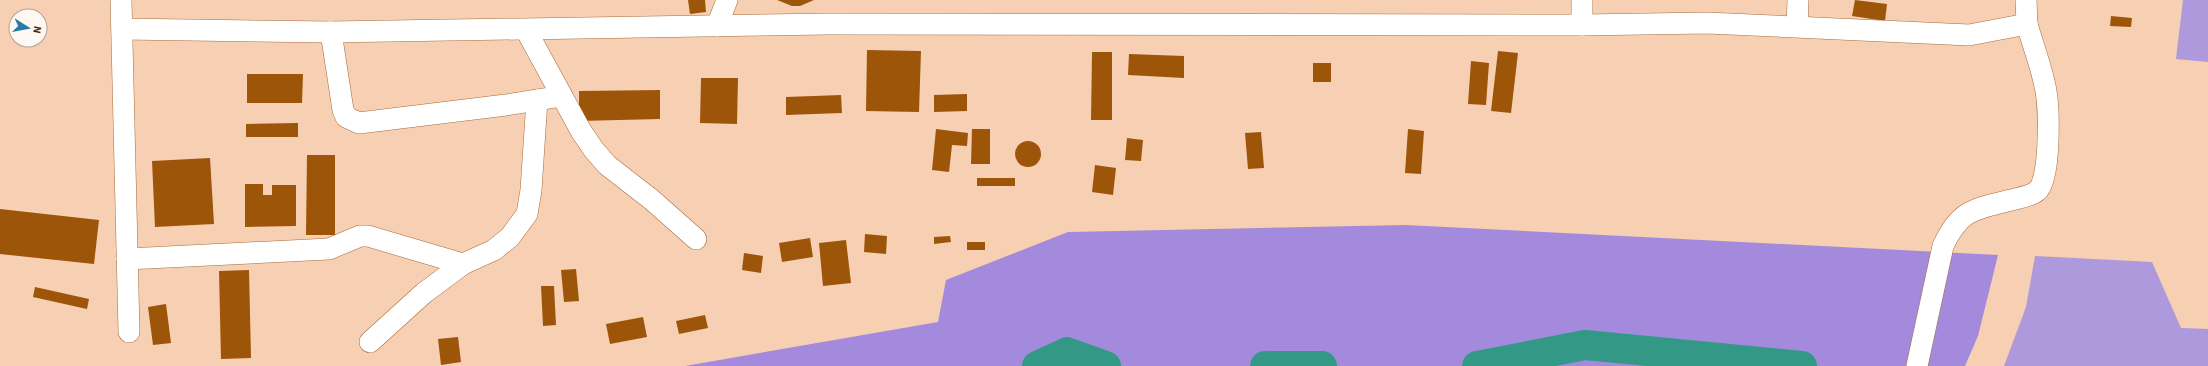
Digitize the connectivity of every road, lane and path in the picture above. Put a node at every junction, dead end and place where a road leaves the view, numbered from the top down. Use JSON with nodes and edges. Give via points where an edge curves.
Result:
{"nodes":[{"id":1,"x":121,"y":0,"type":"edge"},
{"id":2,"x":727,"y":0,"type":"edge"},
{"id":3,"x":1582,"y":0,"type":"edge"},
{"id":4,"x":1798,"y":0,"type":"edge"},
{"id":5,"x":2026,"y":0,"type":"edge"},
{"id":6,"x":2026,"y":24,"type":"junction"},
{"id":7,"x":1582,"y":25,"type":"junction"},
{"id":8,"x":717,"y":26,"type":"junction"},
{"id":9,"x":1798,"y":26,"type":"junction"},
{"id":10,"x":123,"y":30,"type":"junction"},
{"id":11,"x":526,"y":30,"type":"junction"},
{"id":12,"x":331,"y":32,"type":"junction"},
{"id":13,"x":562,"y":96,"type":"junction"},
{"id":14,"x":537,"y":100,"type":"junction"},
{"id":15,"x":696,"y":239,"type":"dead end"},
{"id":16,"x":128,"y":259,"type":"junction"},
{"id":17,"x":463,"y":264,"type":"junction"},
{"id":18,"x":129,"y":332,"type":"dead end"},
{"id":19,"x":370,"y":342,"type":"dead end"},
{"id":20,"x":1917,"y":366,"type":"edge"}],
"edges":[{"from":1,"to":10,"type":"street"},
{"from":2,"to":8,"type":"street"},
{"from":3,"to":7,"type":"street"},
{"from":4,"to":9,"type":"street"},
{"from":5,"to":6,"type":"street"},
{"from":6,"to":9,"type":"street","via":[[1969,35]]},
{"from":6,"to":20,"type":"street","via":[[2046,91],[2048,165],[2043,184],[2037,191],[2020,198],[1971,210],[1950,229],[1943,246]]},
{"from":7,"to":8,"type":"street"},
{"from":7,"to":9,"type":"street","via":[[1707,23]]},
{"from":8,"to":11,"type":"street"},
{"from":10,"to":12,"type":"street"},
{"from":10,"to":16,"type":"street"},
{"from":11,"to":12,"type":"street"},
{"from":11,"to":13,"type":"street"},
{"from":12,"to":14,"type":"street","via":[[343,110],[346,117],[359,124]]},
{"from":13,"to":14,"type":"street"},
{"from":13,"to":15,"type":"street","via":[[581,131],[607,164]]},
{"from":14,"to":17,"type":"street","via":[[527,214],[510,237],[494,250]]},
{"from":16,"to":17,"type":"street","via":[[329,249],[360,236],[368,236]]},
{"from":16,"to":18,"type":"street"},
{"from":17,"to":19,"type":"street","via":[[424,293]]}]}
